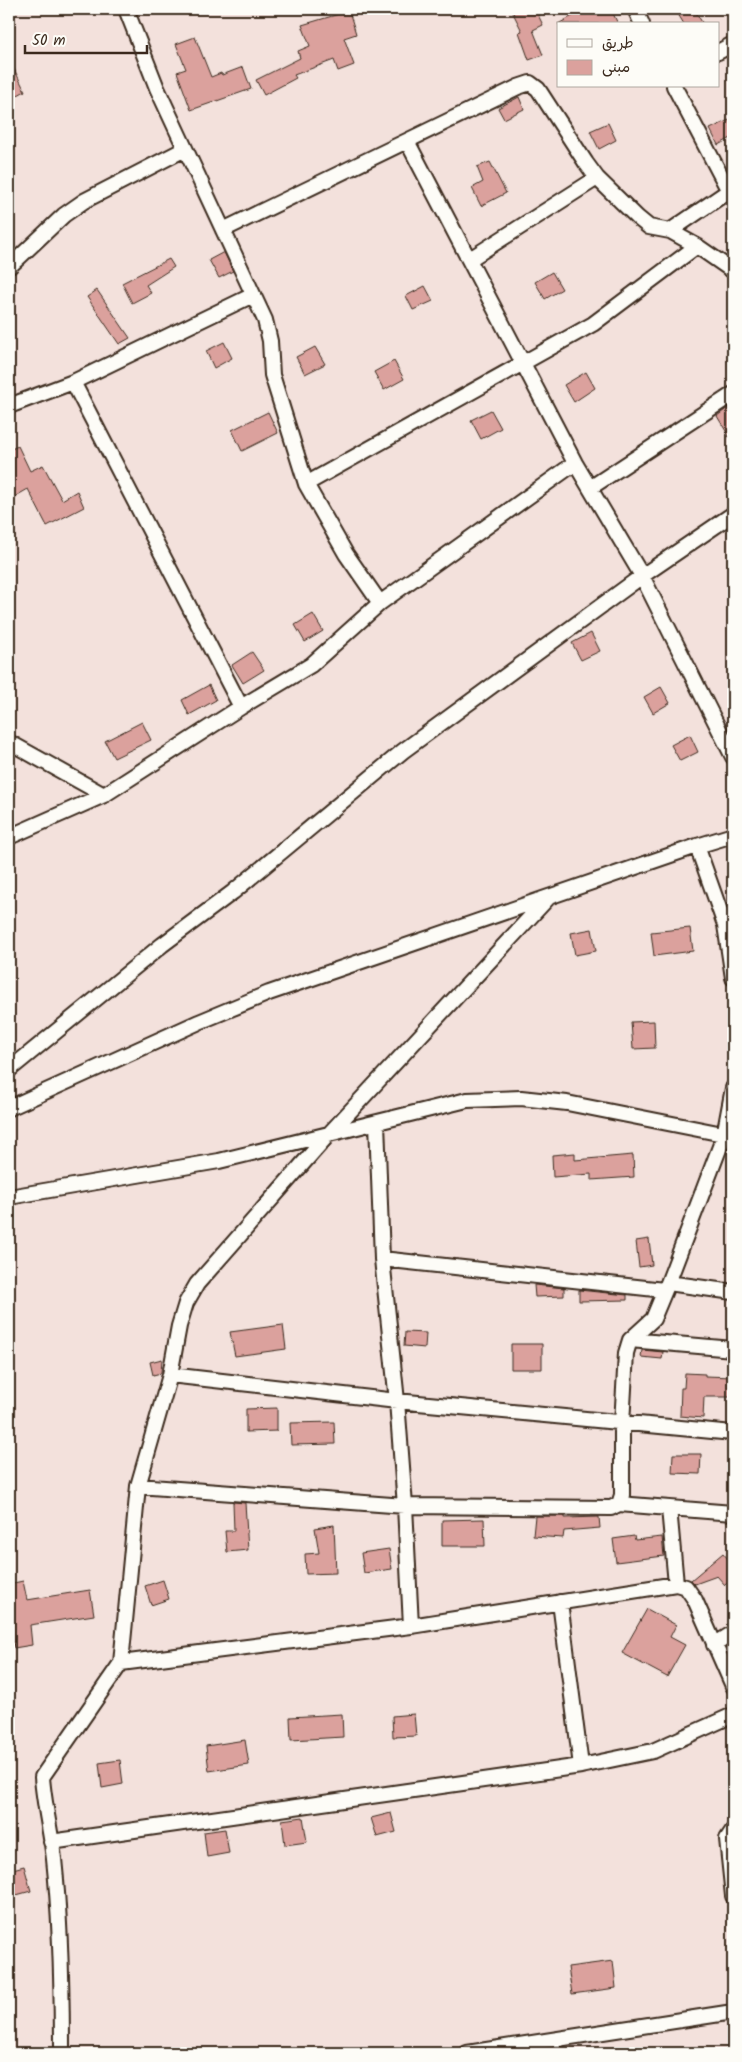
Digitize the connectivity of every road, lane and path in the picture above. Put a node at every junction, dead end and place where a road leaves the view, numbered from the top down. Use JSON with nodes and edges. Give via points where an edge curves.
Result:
{"nodes":[{"id":1,"x":126,"y":9,"type":"edge"},
{"id":2,"x":635,"y":9,"type":"edge"},
{"id":3,"x":641,"y":22,"type":"edge"},
{"id":4,"x":733,"y":44,"type":"edge"},
{"id":5,"x":720,"y":51,"type":"edge"},
{"id":6,"x":675,"y":88,"type":"edge"},
{"id":7,"x":407,"y":141,"type":"junction"},
{"id":8,"x":185,"y":149,"type":"junction"},
{"id":9,"x":597,"y":178,"type":"junction"},
{"id":10,"x":731,"y":190,"type":"edge"},
{"id":11,"x":223,"y":230,"type":"junction"},
{"id":12,"x":670,"y":231,"type":"junction"},
{"id":13,"x":697,"y":246,"type":"junction"},
{"id":14,"x":470,"y":259,"type":"junction"},
{"id":15,"x":9,"y":267,"type":"edge"},
{"id":16,"x":733,"y":271,"type":"edge"},
{"id":17,"x":253,"y":295,"type":"junction"},
{"id":18,"x":525,"y":363,"type":"junction"},
{"id":19,"x":73,"y":382,"type":"junction"},
{"id":20,"x":733,"y":394,"type":"edge"},
{"id":21,"x":9,"y":406,"type":"edge"},
{"id":22,"x":575,"y":462,"type":"junction"},
{"id":23,"x":306,"y":484,"type":"junction"},
{"id":24,"x":590,"y":488,"type":"junction"},
{"id":25,"x":733,"y":514,"type":"edge"},
{"id":26,"x":642,"y":576,"type":"junction"},
{"id":27,"x":380,"y":603,"type":"junction"},
{"id":28,"x":241,"y":707,"type":"junction"},
{"id":29,"x":9,"y":742,"type":"edge"},
{"id":30,"x":733,"y":757,"type":"edge"},
{"id":31,"x":104,"y":794,"type":"junction"},
{"id":32,"x":733,"y":835,"type":"edge"},
{"id":33,"x":9,"y":837,"type":"edge"},
{"id":34,"x":697,"y":846,"type":"junction"},
{"id":35,"x":549,"y":896,"type":"junction"},
{"id":36,"x":729,"y":924,"type":"edge"},
{"id":37,"x":733,"y":978,"type":"edge"},
{"id":38,"x":9,"y":1070,"type":"edge"},
{"id":39,"x":733,"y":1088,"type":"edge"},
{"id":40,"x":9,"y":1108,"type":"edge"},
{"id":41,"x":377,"y":1122,"type":"junction"},
{"id":42,"x":328,"y":1135,"type":"junction"},
{"id":43,"x":729,"y":1136,"type":"edge"},
{"id":44,"x":9,"y":1198,"type":"edge"},
{"id":45,"x":382,"y":1259,"type":"junction"},
{"id":46,"x":666,"y":1287,"type":"junction"},
{"id":47,"x":733,"y":1292,"type":"edge"},
{"id":48,"x":630,"y":1340,"type":"junction"},
{"id":49,"x":733,"y":1349,"type":"edge"},
{"id":50,"x":170,"y":1375,"type":"junction"},
{"id":51,"x":397,"y":1402,"type":"junction"},
{"id":52,"x":622,"y":1424,"type":"junction"},
{"id":53,"x":733,"y":1434,"type":"edge"},
{"id":54,"x":138,"y":1486,"type":"junction"},
{"id":55,"x":619,"y":1504,"type":"junction"},
{"id":56,"x":405,"y":1506,"type":"junction"},
{"id":57,"x":669,"y":1508,"type":"junction"},
{"id":58,"x":733,"y":1513,"type":"edge"},
{"id":59,"x":676,"y":1584,"type":"junction"},
{"id":60,"x":560,"y":1602,"type":"junction"},
{"id":61,"x":410,"y":1626,"type":"junction"},
{"id":62,"x":733,"y":1633,"type":"edge"},
{"id":63,"x":714,"y":1645,"type":"junction"},
{"id":64,"x":121,"y":1663,"type":"junction"},
{"id":65,"x":733,"y":1686,"type":"edge"},
{"id":66,"x":733,"y":1715,"type":"edge"},
{"id":67,"x":581,"y":1766,"type":"junction"},
{"id":68,"x":733,"y":1830,"type":"edge"},
{"id":69,"x":52,"y":1842,"type":"junction"},
{"id":70,"x":733,"y":1896,"type":"edge"},
{"id":71,"x":733,"y":2012,"type":"edge"},
{"id":72,"x":62,"y":2053,"type":"edge"},
{"id":73,"x":467,"y":2053,"type":"edge"}],
"edges":[{"from":1,"to":8,"type":"street"},
{"from":2,"to":3,"type":"street"},
{"from":4,"to":5,"type":"street"},
{"from":6,"to":10,"type":"street"},
{"from":7,"to":9,"type":"street","via":[[530,83],[538,89]]},
{"from":7,"to":11,"type":"street"},
{"from":7,"to":14,"type":"street"},
{"from":8,"to":11,"type":"street"},
{"from":8,"to":15,"type":"street","via":[[84,201],[64,215]]},
{"from":9,"to":12,"type":"street","via":[[648,227]]},
{"from":9,"to":14,"type":"street"},
{"from":10,"to":12,"type":"street"},
{"from":11,"to":17,"type":"street"},
{"from":12,"to":13,"type":"street"},
{"from":13,"to":16,"type":"street"},
{"from":13,"to":18,"type":"street","via":[[607,315]]},
{"from":14,"to":18,"type":"street"},
{"from":17,"to":19,"type":"street"},
{"from":17,"to":23,"type":"street","via":[[265,320],[272,374]]},
{"from":18,"to":22,"type":"street"},
{"from":18,"to":23,"type":"street"},
{"from":19,"to":21,"type":"street"},
{"from":19,"to":28,"type":"street"},
{"from":20,"to":24,"type":"street"},
{"from":22,"to":24,"type":"street"},
{"from":22,"to":27,"type":"street"},
{"from":23,"to":27,"type":"street","via":[[346,554]]},
{"from":24,"to":26,"type":"street"},
{"from":25,"to":26,"type":"street"},
{"from":26,"to":30,"type":"street"},
{"from":26,"to":38,"type":"street","via":[[403,751]]},
{"from":27,"to":28,"type":"street","via":[[311,665]]},
{"from":28,"to":31,"type":"street"},
{"from":29,"to":31,"type":"street"},
{"from":31,"to":33,"type":"street"},
{"from":32,"to":34,"type":"street"},
{"from":34,"to":35,"type":"street"},
{"from":34,"to":36,"type":"street"},
{"from":35,"to":40,"type":"street","via":[[269,993]]},
{"from":35,"to":42,"type":"street"},
{"from":36,"to":37,"type":"street"},
{"from":39,"to":43,"type":"street"},
{"from":41,"to":42,"type":"street"},
{"from":41,"to":43,"type":"street","via":[[467,1100],[522,1098],[567,1103]]},
{"from":41,"to":45,"type":"street"},
{"from":42,"to":44,"type":"street","via":[[218,1161]]},
{"from":42,"to":50,"type":"street","via":[[197,1284],[186,1303],[179,1326]]},
{"from":43,"to":46,"type":"street"},
{"from":45,"to":46,"type":"street"},
{"from":45,"to":51,"type":"street"},
{"from":46,"to":47,"type":"street"},
{"from":46,"to":48,"type":"street","via":[[653,1319]]},
{"from":48,"to":49,"type":"street"},
{"from":48,"to":52,"type":"street","via":[[626,1353]]},
{"from":50,"to":51,"type":"street"},
{"from":50,"to":54,"type":"street"},
{"from":51,"to":52,"type":"street"},
{"from":51,"to":56,"type":"street"},
{"from":52,"to":53,"type":"street"},
{"from":52,"to":55,"type":"street","via":[[622,1495]]},
{"from":54,"to":56,"type":"street"},
{"from":54,"to":64,"type":"street"},
{"from":55,"to":56,"type":"street","via":[[611,1508]]},
{"from":55,"to":57,"type":"street"},
{"from":56,"to":61,"type":"street"},
{"from":57,"to":58,"type":"street"},
{"from":57,"to":59,"type":"street"},
{"from":59,"to":60,"type":"street"},
{"from":59,"to":63,"type":"street","via":[[686,1587],[695,1600]]},
{"from":60,"to":61,"type":"street"},
{"from":60,"to":67,"type":"street"},
{"from":61,"to":64,"type":"street"},
{"from":62,"to":63,"type":"street"},
{"from":63,"to":65,"type":"street"},
{"from":64,"to":69,"type":"street","via":[[42,1777]]},
{"from":66,"to":67,"type":"street","via":[[653,1750]]},
{"from":67,"to":69,"type":"street"},
{"from":68,"to":70,"type":"street","via":[[727,1839]]},
{"from":69,"to":72,"type":"street","via":[[61,1951]]},
{"from":71,"to":73,"type":"street"}]}
